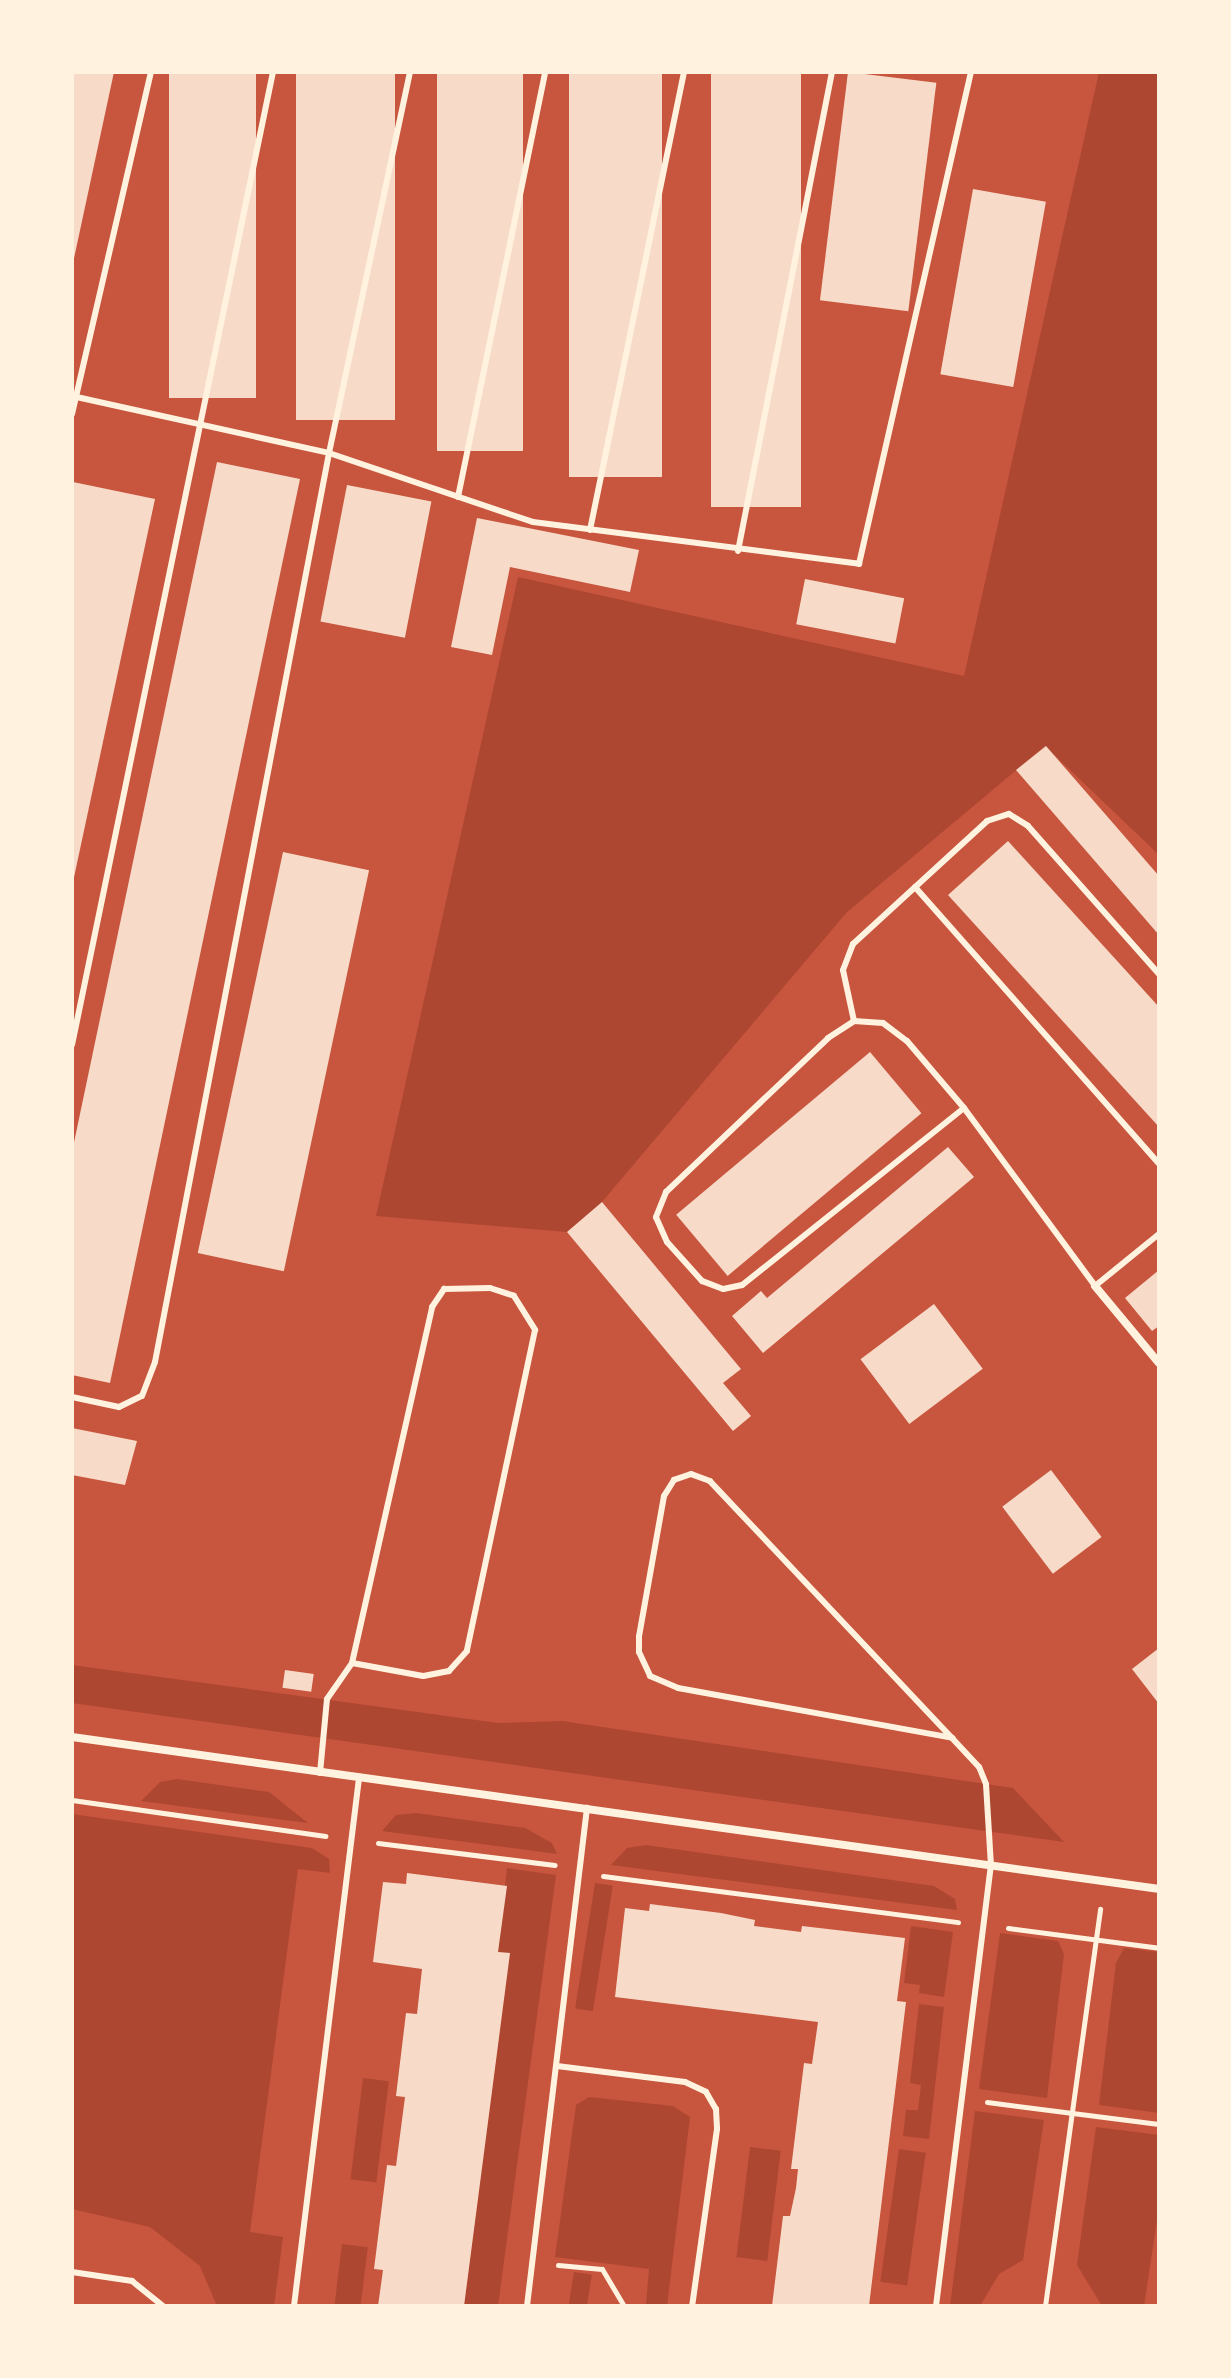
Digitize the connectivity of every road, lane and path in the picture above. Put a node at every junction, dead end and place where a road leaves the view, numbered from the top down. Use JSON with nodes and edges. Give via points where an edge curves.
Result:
{"nodes":[{"id":1,"x":151,"y":72,"type":"edge"},
{"id":2,"x":273,"y":72,"type":"edge"},
{"id":3,"x":410,"y":72,"type":"edge"},
{"id":4,"x":545,"y":72,"type":"edge"},
{"id":5,"x":684,"y":72,"type":"edge"},
{"id":6,"x":832,"y":72,"type":"edge"},
{"id":7,"x":971,"y":72,"type":"edge"},
{"id":8,"x":74,"y":396,"type":"edge"},
{"id":9,"x":72,"y":414,"type":"edge"},
{"id":10,"x":201,"y":423,"type":"junction"},
{"id":11,"x":329,"y":453,"type":"junction"},
{"id":12,"x":458,"y":497,"type":"junction"},
{"id":13,"x":590,"y":530,"type":"junction"},
{"id":14,"x":738,"y":551,"type":"junction"},
{"id":15,"x":915,"y":887,"type":"junction"},
{"id":16,"x":1159,"y":974,"type":"edge"},
{"id":17,"x":854,"y":1021,"type":"junction"},
{"id":18,"x":72,"y":1045,"type":"edge"},
{"id":19,"x":964,"y":1108,"type":"junction"},
{"id":20,"x":1159,"y":1164,"type":"edge"},
{"id":21,"x":1159,"y":1234,"type":"edge"},
{"id":22,"x":1095,"y":1286,"type":"junction"},
{"id":23,"x":1159,"y":1363,"type":"edge"},
{"id":24,"x":72,"y":1397,"type":"edge"},
{"id":25,"x":352,"y":1663,"type":"junction"},
{"id":26,"x":72,"y":1737,"type":"edge"},
{"id":27,"x":952,"y":1738,"type":"junction"},
{"id":28,"x":320,"y":1773,"type":"junction"},
{"id":29,"x":359,"y":1778,"type":"junction"},
{"id":30,"x":72,"y":1800,"type":"edge"},
{"id":31,"x":587,"y":1808,"type":"junction"},
{"id":32,"x":352,"y":1840,"type":"junction"},
{"id":33,"x":991,"y":1866,"type":"junction"},
{"id":34,"x":580,"y":1871,"type":"junction"},
{"id":35,"x":1159,"y":1889,"type":"edge"},
{"id":36,"x":1100,"y":1909,"type":"dead end"},
{"id":37,"x":984,"y":1925,"type":"junction"},
{"id":38,"x":1097,"y":1940,"type":"junction"},
{"id":39,"x":1159,"y":1948,"type":"edge"},
{"id":40,"x":557,"y":2066,"type":"junction"},
{"id":41,"x":962,"y":2099,"type":"junction"},
{"id":42,"x":1071,"y":2114,"type":"junction"},
{"id":43,"x":1159,"y":2124,"type":"edge"},
{"id":44,"x":532,"y":2262,"type":"junction"},
{"id":45,"x":72,"y":2272,"type":"edge"},
{"id":46,"x":163,"y":2306,"type":"edge"},
{"id":47,"x":294,"y":2306,"type":"edge"},
{"id":48,"x":527,"y":2306,"type":"edge"},
{"id":49,"x":624,"y":2306,"type":"edge"},
{"id":50,"x":692,"y":2306,"type":"edge"},
{"id":51,"x":936,"y":2306,"type":"edge"},
{"id":52,"x":1045,"y":2306,"type":"edge"}],
"edges":[{"from":1,"to":8,"type":"lane"},
{"from":2,"to":10,"type":"lane"},
{"from":3,"to":11,"type":"lane"},
{"from":4,"to":12,"type":"lane"},
{"from":5,"to":13,"type":"lane"},
{"from":6,"to":14,"type":"lane"},
{"from":7,"to":14,"type":"lane","via":[[859,564]]},
{"from":8,"to":9,"type":"lane"},
{"from":8,"to":10,"type":"lane"},
{"from":10,"to":11,"type":"lane"},
{"from":10,"to":18,"type":"lane"},
{"from":11,"to":12,"type":"lane"},
{"from":11,"to":24,"type":"lane","via":[[155,1362],[142,1396],[119,1407]]},
{"from":12,"to":13,"type":"lane","via":[[533,522]]},
{"from":13,"to":14,"type":"lane"},
{"from":15,"to":16,"type":"lane","via":[[987,821],[1009,814],[1028,826]]},
{"from":15,"to":17,"type":"lane","via":[[853,944],[843,970]]},
{"from":15,"to":20,"type":"lane"},
{"from":17,"to":19,"type":"lane","via":[[883,1023],[907,1041]]},
{"from":17,"to":19,"type":"lane","via":[[828,1038],[666,1192],[656,1217],[667,1242],[702,1281],[723,1289],[742,1285]]},
{"from":19,"to":22,"type":"lane"},
{"from":21,"to":22,"type":"lane"},
{"from":22,"to":23,"type":"street"},
{"from":25,"to":25,"type":"lane","via":[[432,1307],[444,1289],[490,1288],[514,1296],[535,1330],[467,1651],[449,1671],[423,1676]]},
{"from":25,"to":28,"type":"lane","via":[[327,1699]]},
{"from":26,"to":28,"type":"street"},
{"from":27,"to":27,"type":"lane","via":[[710,1481],[691,1474],[674,1480],[664,1496],[639,1637],[639,1652],[650,1676],[678,1688]]},
{"from":27,"to":33,"type":"lane","via":[[979,1767],[986,1784]]},
{"from":28,"to":29,"type":"street"},
{"from":29,"to":31,"type":"street"},
{"from":29,"to":32,"type":"lane"},
{"from":30,"to":32,"type":"path"},
{"from":31,"to":33,"type":"street"},
{"from":31,"to":34,"type":"lane"},
{"from":32,"to":34,"type":"path"},
{"from":32,"to":47,"type":"lane"},
{"from":33,"to":35,"type":"street"},
{"from":33,"to":37,"type":"lane"},
{"from":34,"to":37,"type":"path"},
{"from":34,"to":40,"type":"lane"},
{"from":36,"to":38,"type":"path"},
{"from":37,"to":38,"type":"path"},
{"from":37,"to":41,"type":"lane"},
{"from":38,"to":39,"type":"path"},
{"from":38,"to":42,"type":"path"},
{"from":40,"to":44,"type":"lane"},
{"from":40,"to":50,"type":"lane","via":[[685,2082],[706,2092],[716,2109]]},
{"from":41,"to":42,"type":"path"},
{"from":41,"to":51,"type":"lane"},
{"from":42,"to":43,"type":"path"},
{"from":42,"to":52,"type":"path"},
{"from":44,"to":48,"type":"lane"},
{"from":44,"to":49,"type":"path","via":[[602,2269]]},
{"from":45,"to":46,"type":"lane","via":[[132,2281]]}]}
